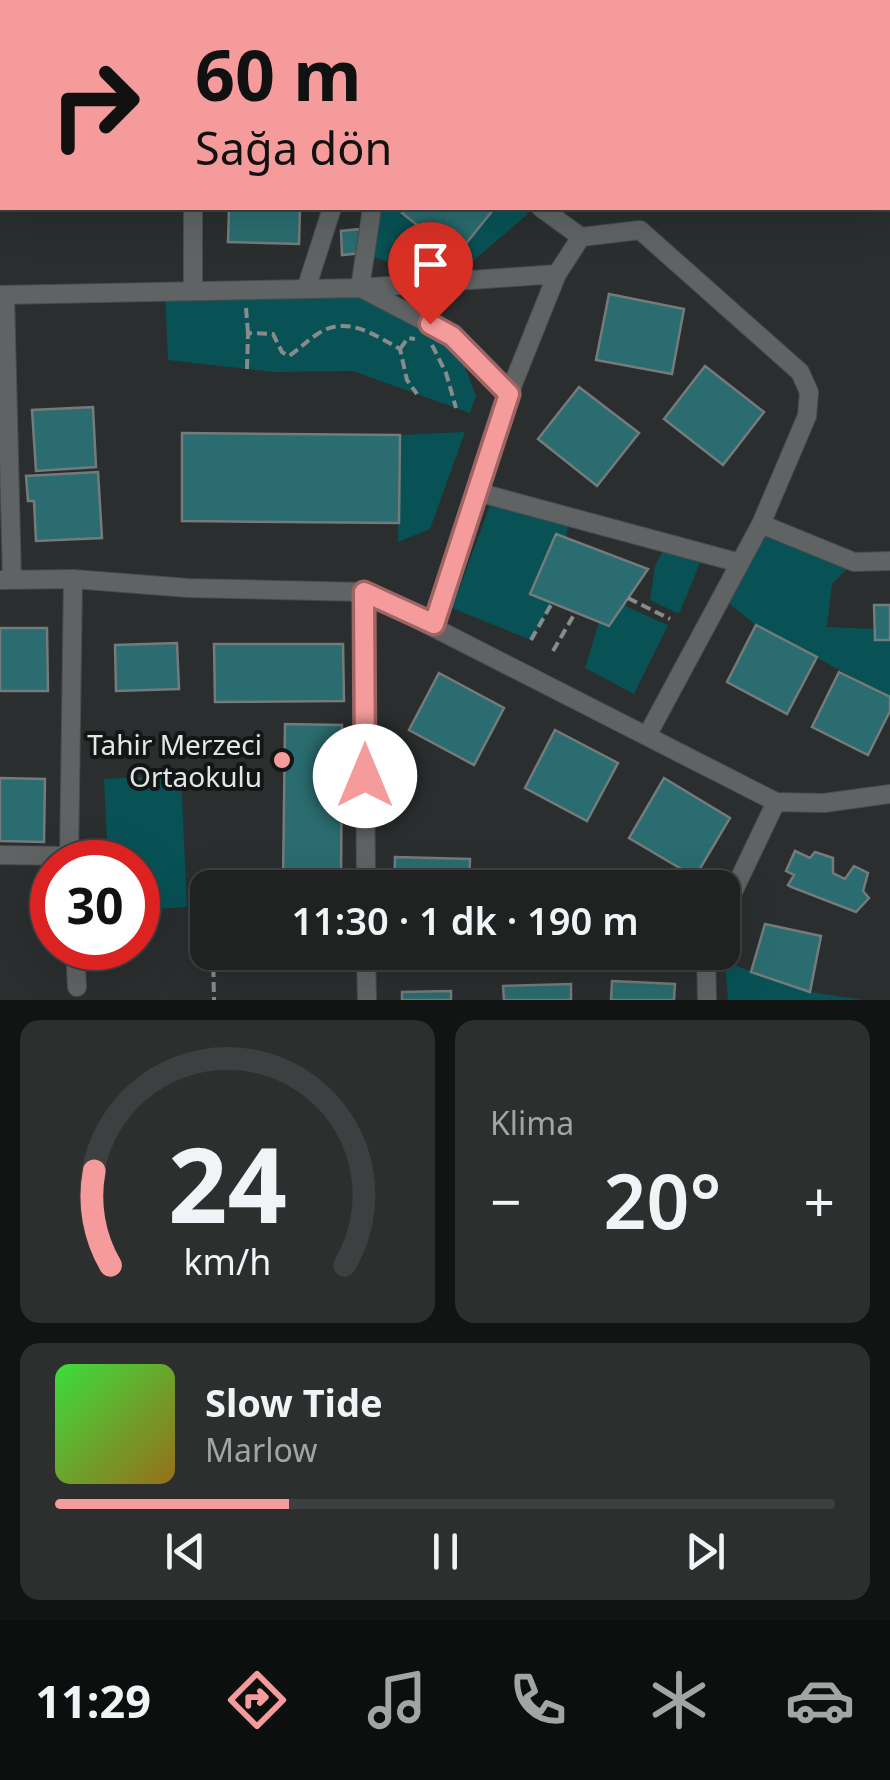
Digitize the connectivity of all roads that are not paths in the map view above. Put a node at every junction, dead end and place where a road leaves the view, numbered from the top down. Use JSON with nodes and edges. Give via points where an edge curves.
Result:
{"nodes":[{"id":1,"x":193,"y":210,"type":"edge"},
{"id":2,"x":331,"y":210,"type":"edge"},
{"id":3,"x":372,"y":210,"type":"edge"},
{"id":4,"x":544,"y":210,"type":"edge"},
{"id":5,"x":580,"y":236,"type":"junction"},
{"id":6,"x":556,"y":274,"type":"junction"},
{"id":7,"x":360,"y":288,"type":"junction"},
{"id":8,"x":306,"y":289,"type":"junction"},
{"id":9,"x":193,"y":291,"type":"junction"},
{"id":10,"x":2,"y":295,"type":"edge"},
{"id":11,"x":509,"y":394,"type":"junction"},
{"id":12,"x":476,"y":492,"type":"junction"},
{"id":13,"x":761,"y":524,"type":"junction"},
{"id":14,"x":890,"y":561,"type":"edge"},
{"id":15,"x":740,"y":563,"type":"junction"},
{"id":16,"x":73,"y":579,"type":"junction"},
{"id":17,"x":6,"y":580,"type":"edge"},
{"id":18,"x":364,"y":592,"type":"junction"},
{"id":19,"x":434,"y":624,"type":"junction"},
{"id":20,"x":648,"y":734,"type":"junction"},
{"id":21,"x":890,"y":794,"type":"edge"},
{"id":22,"x":776,"y":802,"type":"junction"},
{"id":23,"x":69,"y":840,"type":"edge"},
{"id":24,"x":0,"y":855,"type":"edge"},
{"id":25,"x":30,"y":857,"type":"edge"},
{"id":26,"x":366,"y":870,"type":"edge"},
{"id":27,"x":740,"y":877,"type":"edge"},
{"id":28,"x":76,"y":970,"type":"edge"},
{"id":29,"x":366,"y":970,"type":"edge"},
{"id":30,"x":706,"y":970,"type":"edge"},
{"id":31,"x":77,"y":986,"type":"dead end"},
{"id":32,"x":367,"y":1000,"type":"edge"},
{"id":33,"x":707,"y":1000,"type":"edge"}],
"edges":[{"from":1,"to":9,"type":"street"},
{"from":2,"to":8,"type":"street"},
{"from":3,"to":7,"type":"street"},
{"from":4,"to":5,"type":"street"},
{"from":5,"to":6,"type":"street"},
{"from":5,"to":13,"type":"street","via":[[640,230],[800,372],[809,392],[806,416]]},
{"from":6,"to":7,"type":"street"},
{"from":6,"to":11,"type":"street"},
{"from":7,"to":8,"type":"street"},
{"from":7,"to":11,"type":"street","via":[[452,336]]},
{"from":8,"to":9,"type":"street"},
{"from":9,"to":10,"type":"street"},
{"from":10,"to":17,"type":"street"},
{"from":11,"to":12,"type":"street"},
{"from":12,"to":15,"type":"street"},
{"from":12,"to":19,"type":"street"},
{"from":13,"to":14,"type":"street","via":[[854,562]]},
{"from":13,"to":15,"type":"street"},
{"from":15,"to":20,"type":"street"},
{"from":16,"to":17,"type":"street"},
{"from":16,"to":18,"type":"street"},
{"from":16,"to":23,"type":"street"},
{"from":18,"to":19,"type":"street"},
{"from":18,"to":26,"type":"street"},
{"from":19,"to":20,"type":"street"},
{"from":20,"to":22,"type":"street"},
{"from":21,"to":22,"type":"street"},
{"from":22,"to":27,"type":"street"},
{"from":24,"to":25,"type":"street"},
{"from":28,"to":31,"type":"street"},
{"from":29,"to":32,"type":"street"},
{"from":30,"to":33,"type":"street"}]}
